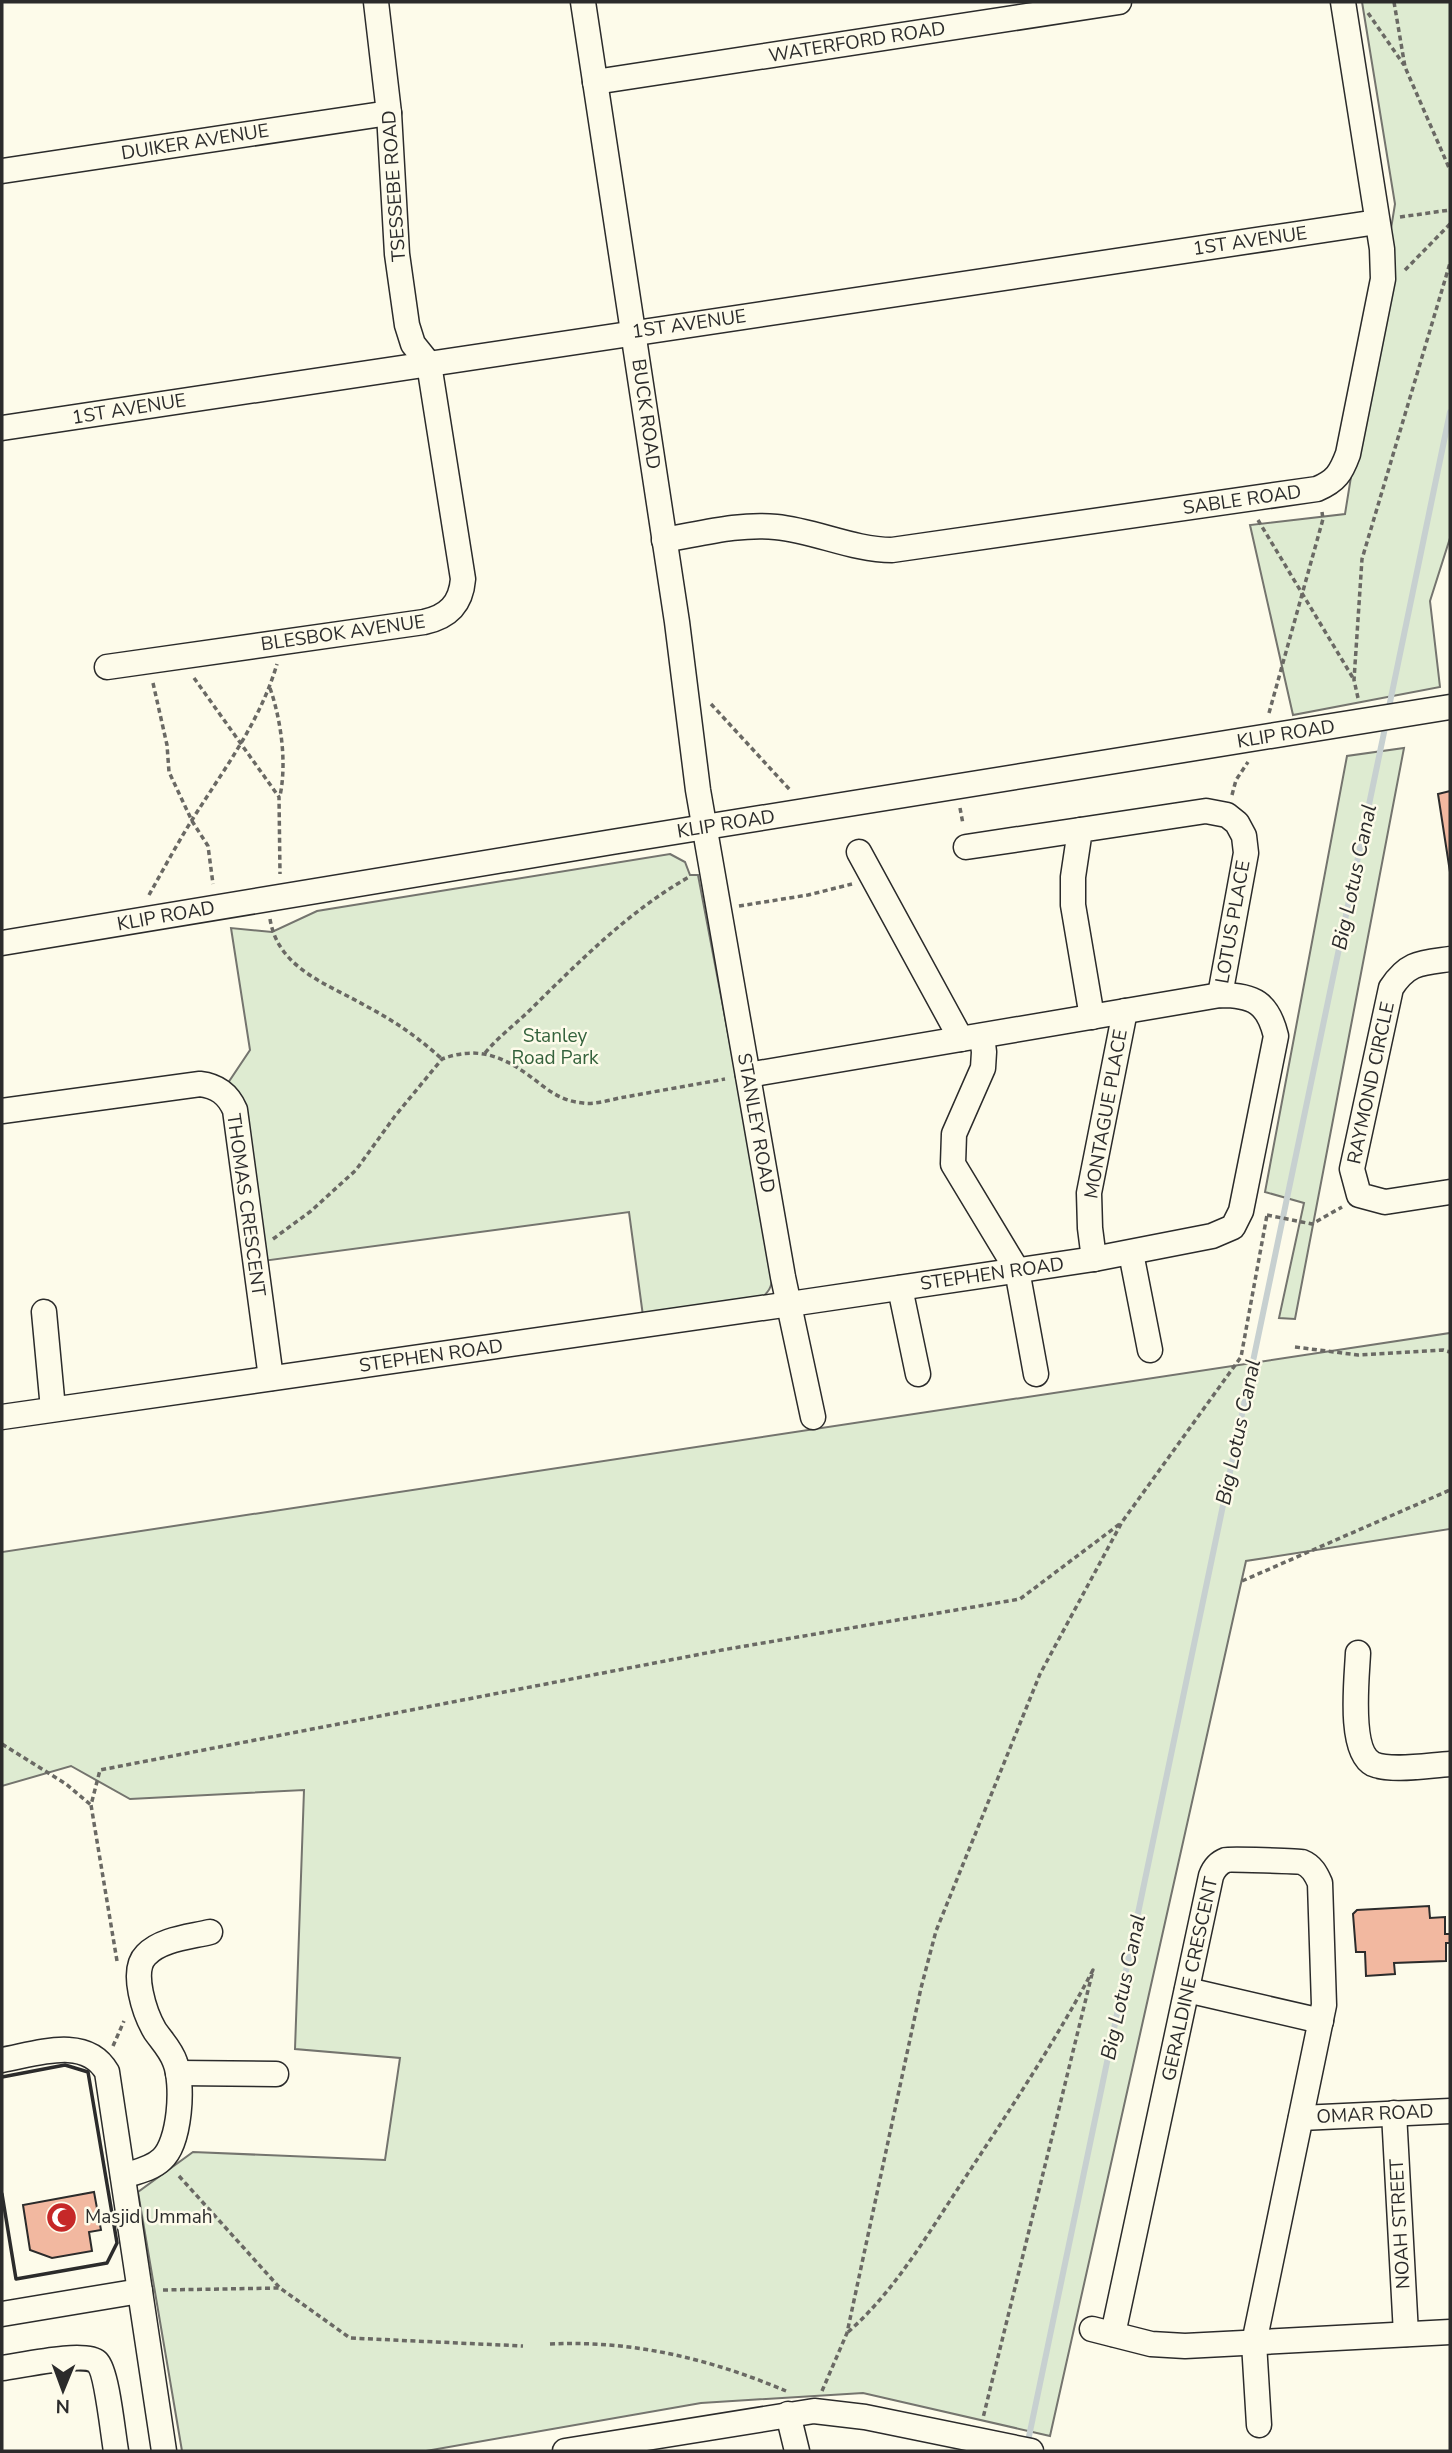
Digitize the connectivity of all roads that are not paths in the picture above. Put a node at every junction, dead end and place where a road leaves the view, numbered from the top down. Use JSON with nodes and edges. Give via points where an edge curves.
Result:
{"nodes":[{"id":1,"x":376,"y":2,"type":"edge"},
{"id":2,"x":583,"y":2,"type":"edge"},
{"id":3,"x":1119,"y":2,"type":"edge"},
{"id":4,"x":1343,"y":2,"type":"edge"},
{"id":5,"x":595,"y":82,"type":"junction"},
{"id":6,"x":389,"y":113,"type":"junction"},
{"id":7,"x":2,"y":171,"type":"edge"},
{"id":8,"x":1387,"y":220,"type":"junction"},
{"id":9,"x":634,"y":333,"type":"junction"},
{"id":10,"x":429,"y":364,"type":"junction"},
{"id":11,"x":2,"y":428,"type":"edge"},
{"id":12,"x":664,"y":540,"type":"junction"},
{"id":13,"x":107,"y":667,"type":"dead end"},
{"id":14,"x":1450,"y":707,"type":"edge"},
{"id":15,"x":704,"y":827,"type":"junction"},
{"id":16,"x":1080,"y":830,"type":"junction"},
{"id":17,"x":966,"y":847,"type":"road end"},
{"id":18,"x":859,"y":852,"type":"dead end"},
{"id":19,"x":2,"y":943,"type":"edge"},
{"id":20,"x":1450,"y":959,"type":"edge"},
{"id":21,"x":1220,"y":995,"type":"junction"},
{"id":22,"x":1125,"y":1011,"type":"junction"},
{"id":23,"x":1092,"y":1017,"type":"junction"},
{"id":24,"x":971,"y":1037,"type":"junction"},
{"id":25,"x":740,"y":1076,"type":"junction"},
{"id":26,"x":2,"y":1111,"type":"edge"},
{"id":27,"x":1450,"y":1192,"type":"edge"},
{"id":28,"x":1130,"y":1253,"type":"junction"},
{"id":29,"x":1094,"y":1259,"type":"junction"},
{"id":30,"x":1017,"y":1270,"type":"junction"},
{"id":31,"x":900,"y":1288,"type":"junction"},
{"id":32,"x":790,"y":1304,"type":"junction"},
{"id":33,"x":44,"y":1312,"type":"dead end"},
{"id":34,"x":1150,"y":1350,"type":"dead end"},
{"id":35,"x":918,"y":1374,"type":"dead end"},
{"id":36,"x":1036,"y":1374,"type":"dead end"},
{"id":37,"x":271,"y":1378,"type":"junction"},
{"id":38,"x":53,"y":1409,"type":"junction"},
{"id":39,"x":2,"y":1416,"type":"edge"},
{"id":40,"x":813,"y":1417,"type":"dead end"},
{"id":41,"x":1358,"y":1653,"type":"dead end"},
{"id":42,"x":1450,"y":1764,"type":"edge"},
{"id":43,"x":210,"y":1932,"type":"dead end"},
{"id":44,"x":1187,"y":1990,"type":"junction"},
{"id":45,"x":1321,"y":2021,"type":"junction"},
{"id":46,"x":2,"y":2060,"type":"edge"},
{"id":47,"x":178,"y":2073,"type":"junction"},
{"id":48,"x":276,"y":2074,"type":"dead end"},
{"id":49,"x":1450,"y":2111,"type":"edge"},
{"id":50,"x":1394,"y":2113,"type":"junction"},
{"id":51,"x":1301,"y":2118,"type":"junction"},
{"id":52,"x":123,"y":2176,"type":"junction"},
{"id":53,"x":140,"y":2291,"type":"junction"},
{"id":54,"x":2,"y":2314,"type":"edge"},
{"id":55,"x":1450,"y":2332,"type":"edge"},
{"id":56,"x":1406,"y":2334,"type":"junction"},
{"id":57,"x":1254,"y":2343,"type":"junction"},
{"id":58,"x":2,"y":2368,"type":"edge"},
{"id":59,"x":788,"y":2414,"type":"junction"},
{"id":60,"x":1259,"y":2425,"type":"dead end"},
{"id":61,"x":977,"y":2445,"type":"edge"},
{"id":62,"x":1022,"y":2449,"type":"edge"},
{"id":63,"x":116,"y":2451,"type":"edge"},
{"id":64,"x":163,"y":2451,"type":"edge"},
{"id":65,"x":565,"y":2451,"type":"edge"},
{"id":66,"x":797,"y":2451,"type":"edge"}],
"edges":[{"from":1,"to":6,"type":"street","name":"TSESSEBE ROAD"},
{"from":2,"to":5,"type":"street","name":"BUCK ROAD"},
{"from":3,"to":5,"type":"street","name":"WATERFORD ROAD"},
{"from":4,"to":8,"type":"street","name":"SABLE ROAD"},
{"from":5,"to":9,"type":"street","name":"BUCK ROAD"},
{"from":6,"to":7,"type":"street","name":"DUIKER AVENUE"},
{"from":6,"to":10,"type":"street","name":"TSESSEBE ROAD","via":[[397,254],[407,325],[413,344]]},
{"from":8,"to":9,"type":"street","name":"1ST AVENUE"},
{"from":8,"to":12,"type":"street","name":"SABLE ROAD","via":[[1381,294],[1348,454],[1332,483],[1317,489],[892,550],[775,527]]},
{"from":9,"to":10,"type":"street","name":"1ST AVENUE"},
{"from":9,"to":12,"type":"street","name":"BUCK ROAD"},
{"from":10,"to":11,"type":"street","name":"1ST AVENUE"},
{"from":10,"to":13,"type":"street","name":"BLESBOK AVENUE","via":[[463,579],[459,599],[445,615]]},
{"from":12,"to":15,"type":"street","name":"BUCK ROAD"},
{"from":14,"to":15,"type":"street","name":"KLIP ROAD"},
{"from":15,"to":19,"type":"street","name":"KLIP ROAD"},
{"from":15,"to":25,"type":"street","name":"STANLEY ROAD"},
{"from":16,"to":17,"type":"street"},
{"from":16,"to":21,"type":"street","name":"LOTUS PLACE","via":[[1206,811],[1227,815],[1237,823],[1246,853]]},
{"from":16,"to":23,"type":"street","via":[[1073,905]]},
{"from":18,"to":24,"type":"street"},
{"from":20,"to":27,"type":"street","name":"RAYMOND CIRCLE","via":[[1402,971],[1391,988],[1352,1169],[1359,1195],[1385,1202]]},
{"from":21,"to":22,"type":"street","name":"STEPHEN ROAD"},
{"from":21,"to":28,"type":"street","name":"STEPHEN ROAD","via":[[1256,1001],[1272,1017],[1276,1036],[1241,1211],[1233,1227],[1212,1236]]},
{"from":22,"to":23,"type":"street","name":"STEPHEN ROAD"},
{"from":22,"to":29,"type":"street","name":"MONTAGUE PLACE","via":[[1089,1193]]},
{"from":23,"to":24,"type":"street","name":"STEPHEN ROAD"},
{"from":24,"to":25,"type":"street","name":"STEPHEN ROAD"},
{"from":24,"to":30,"type":"street","via":[[984,1052],[983,1068],[954,1134],[953,1164]]},
{"from":25,"to":32,"type":"street","name":"STANLEY ROAD"},
{"from":26,"to":37,"type":"street","name":"THOMAS CRESCENT","via":[[200,1084],[225,1094],[235,1111]]},
{"from":28,"to":29,"type":"street","name":"STEPHEN ROAD"},
{"from":28,"to":34,"type":"street"},
{"from":29,"to":30,"type":"street","name":"STEPHEN ROAD"},
{"from":30,"to":31,"type":"street","name":"STEPHEN ROAD"},
{"from":30,"to":36,"type":"street"},
{"from":31,"to":32,"type":"street","name":"STEPHEN ROAD"},
{"from":31,"to":35,"type":"street"},
{"from":32,"to":37,"type":"street","name":"STEPHEN ROAD"},
{"from":32,"to":40,"type":"street","name":"STANLEY ROAD"},
{"from":33,"to":38,"type":"street"},
{"from":37,"to":38,"type":"street","name":"STEPHEN ROAD"},
{"from":38,"to":39,"type":"street","name":"STEPHEN ROAD"},
{"from":41,"to":42,"type":"street","via":[[1357,1719],[1363,1755],[1386,1767]]},
{"from":43,"to":47,"type":"street","via":[[156,1948],[144,1956],[139,1968],[144,2005]]},
{"from":44,"to":45,"type":"street"},
{"from":44,"to":45,"type":"street","name":"GERALDINE CRESCENT","via":[[1214,1869],[1233,1858],[1294,1860],[1308,1865],[1320,1883],[1325,1988]]},
{"from":44,"to":57,"type":"street","name":"GERALDINE CRESCENT","via":[[1103,2332],[1168,2346]]},
{"from":45,"to":51,"type":"street","name":"GERALDINE CRESCENT"},
{"from":46,"to":52,"type":"street","via":[[76,2050],[100,2060],[110,2087]]},
{"from":47,"to":48,"type":"street"},
{"from":47,"to":52,"type":"street","via":[[173,2145],[163,2159]]},
{"from":49,"to":50,"type":"street","name":"OMAR ROAD"},
{"from":50,"to":51,"type":"street","name":"OMAR ROAD"},
{"from":50,"to":56,"type":"street","name":"NOAH STREET"},
{"from":51,"to":57,"type":"street","name":"GERALDINE CRESCENT"},
{"from":52,"to":53,"type":"street"},
{"from":53,"to":54,"type":"street"},
{"from":53,"to":64,"type":"street"},
{"from":55,"to":56,"type":"street"},
{"from":56,"to":57,"type":"street"},
{"from":57,"to":60,"type":"street","name":"GERALDINE CRESCENT"},
{"from":58,"to":63,"type":"street","via":[[74,2358],[99,2363]]},
{"from":59,"to":61,"type":"street","via":[[814,2411],[865,2417]]},
{"from":59,"to":65,"type":"street"},
{"from":59,"to":66,"type":"street"},
{"from":61,"to":62,"type":"street"}]}
